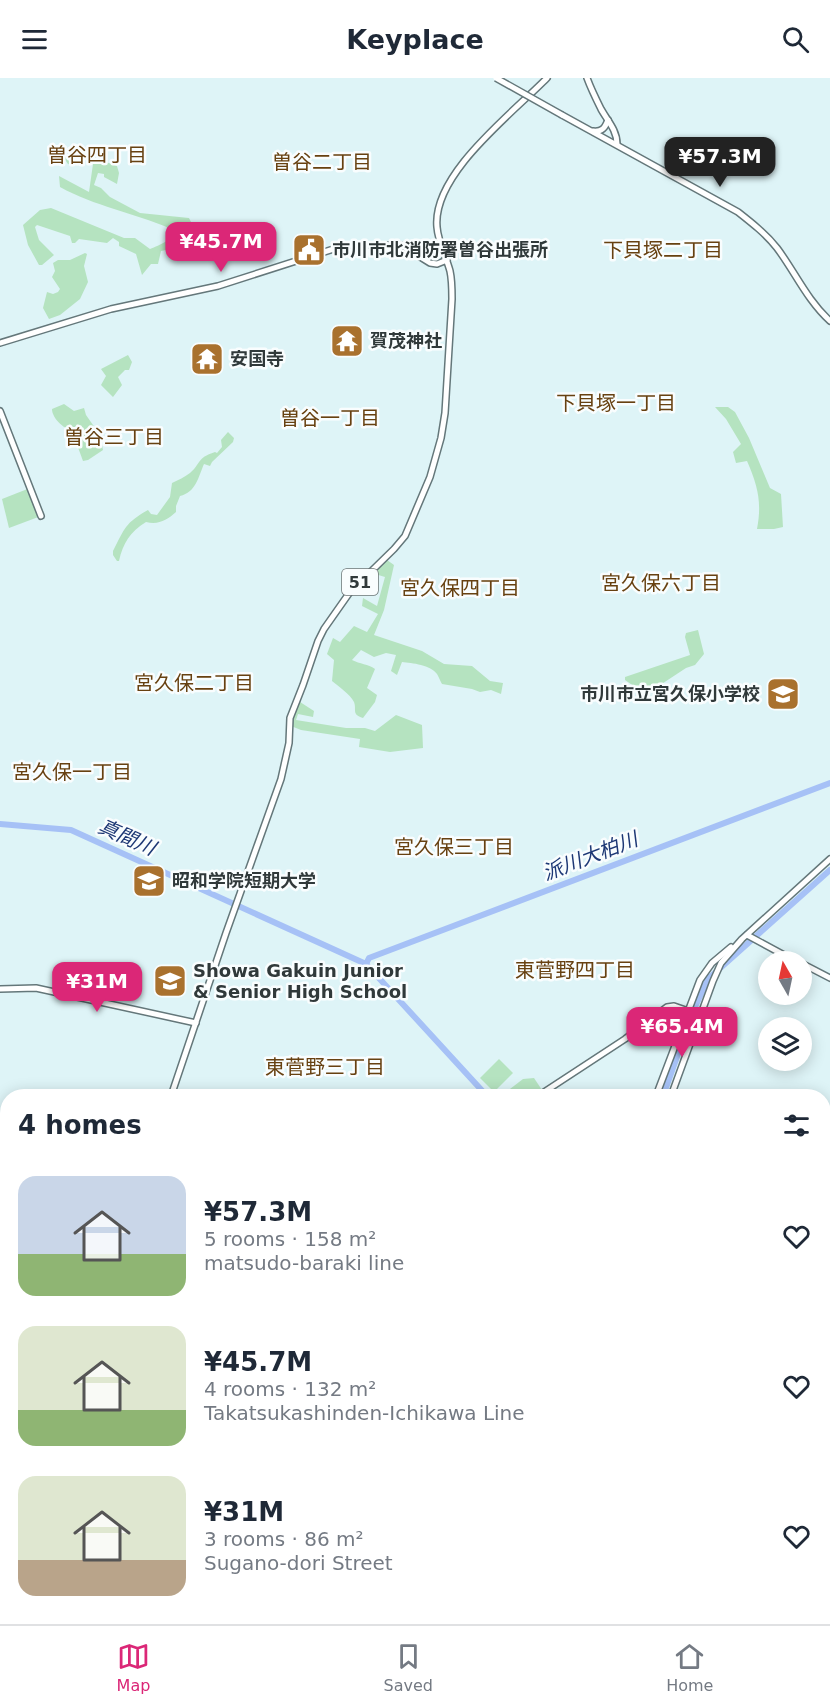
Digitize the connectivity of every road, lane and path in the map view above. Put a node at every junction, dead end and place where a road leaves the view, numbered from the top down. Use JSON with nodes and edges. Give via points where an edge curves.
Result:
{"nodes":[{"id":1,"x":496,"y":78,"type":"edge"},
{"id":2,"x":547,"y":78,"type":"edge"},
{"id":3,"x":587,"y":78,"type":"edge"},
{"id":4,"x":608,"y":120,"type":"junction"},
{"id":5,"x":589,"y":129,"type":"junction"},
{"id":6,"x":616,"y":144,"type":"junction"},
{"id":7,"x":447,"y":260,"type":"junction"},
{"id":8,"x":830,"y":321,"type":"edge"},
{"id":9,"x":0,"y":344,"type":"edge"},
{"id":10,"x":0,"y":411,"type":"edge"},
{"id":11,"x":41,"y":516,"type":"dead end"},
{"id":12,"x":830,"y":859,"type":"edge"},
{"id":13,"x":747,"y":937,"type":"junction"},
{"id":14,"x":777,"y":951,"type":"edge"},
{"id":15,"x":812,"y":969,"type":"edge"},
{"id":16,"x":830,"y":978,"type":"edge"},
{"id":17,"x":0,"y":989,"type":"edge"},
{"id":18,"x":689,"y":1011,"type":"junction"},
{"id":19,"x":699,"y":1015,"type":"junction"},
{"id":20,"x":196,"y":1023,"type":"junction"},
{"id":21,"x":173,"y":1089,"type":"edge"},
{"id":22,"x":549,"y":1089,"type":"edge"},
{"id":23,"x":659,"y":1089,"type":"edge"},
{"id":24,"x":673,"y":1089,"type":"edge"}],
"edges":[{"from":1,"to":5,"type":"main road","bridge":true},
{"from":2,"to":7,"type":"main road","number":"51","via":[[479,144],[453,177],[437,220]]},
{"from":3,"to":4,"type":"main road"},
{"from":4,"to":5,"type":"main road","via":[[602,130]]},
{"from":4,"to":6,"type":"main road"},
{"from":5,"to":6,"type":"main road"},
{"from":6,"to":8,"type":"main road","via":[[752,222],[774,245]]},
{"from":7,"to":9,"type":"main road","via":[[430,263],[401,245],[346,245],[218,286],[111,309]]},
{"from":7,"to":20,"type":"main road","number":"51","via":[[453,287],[445,413],[430,477],[405,536],[350,592],[321,635],[290,718],[281,779]]},
{"from":10,"to":11,"type":"main road"},
{"from":12,"to":13,"type":"main road"},
{"from":13,"to":14,"type":"main road"},
{"from":13,"to":18,"type":"main road","via":[[736,942],[704,973]]},
{"from":13,"to":19,"type":"main road","via":[[721,963]]},
{"from":15,"to":16,"type":"main road"},
{"from":17,"to":20,"type":"main road","via":[[36,988]]},
{"from":18,"to":19,"type":"main road"},
{"from":18,"to":22,"type":"main road","via":[[667,1007]]},
{"from":18,"to":23,"type":"main road"},
{"from":19,"to":24,"type":"main road"},
{"from":20,"to":21,"type":"main road","number":"51"}]}
